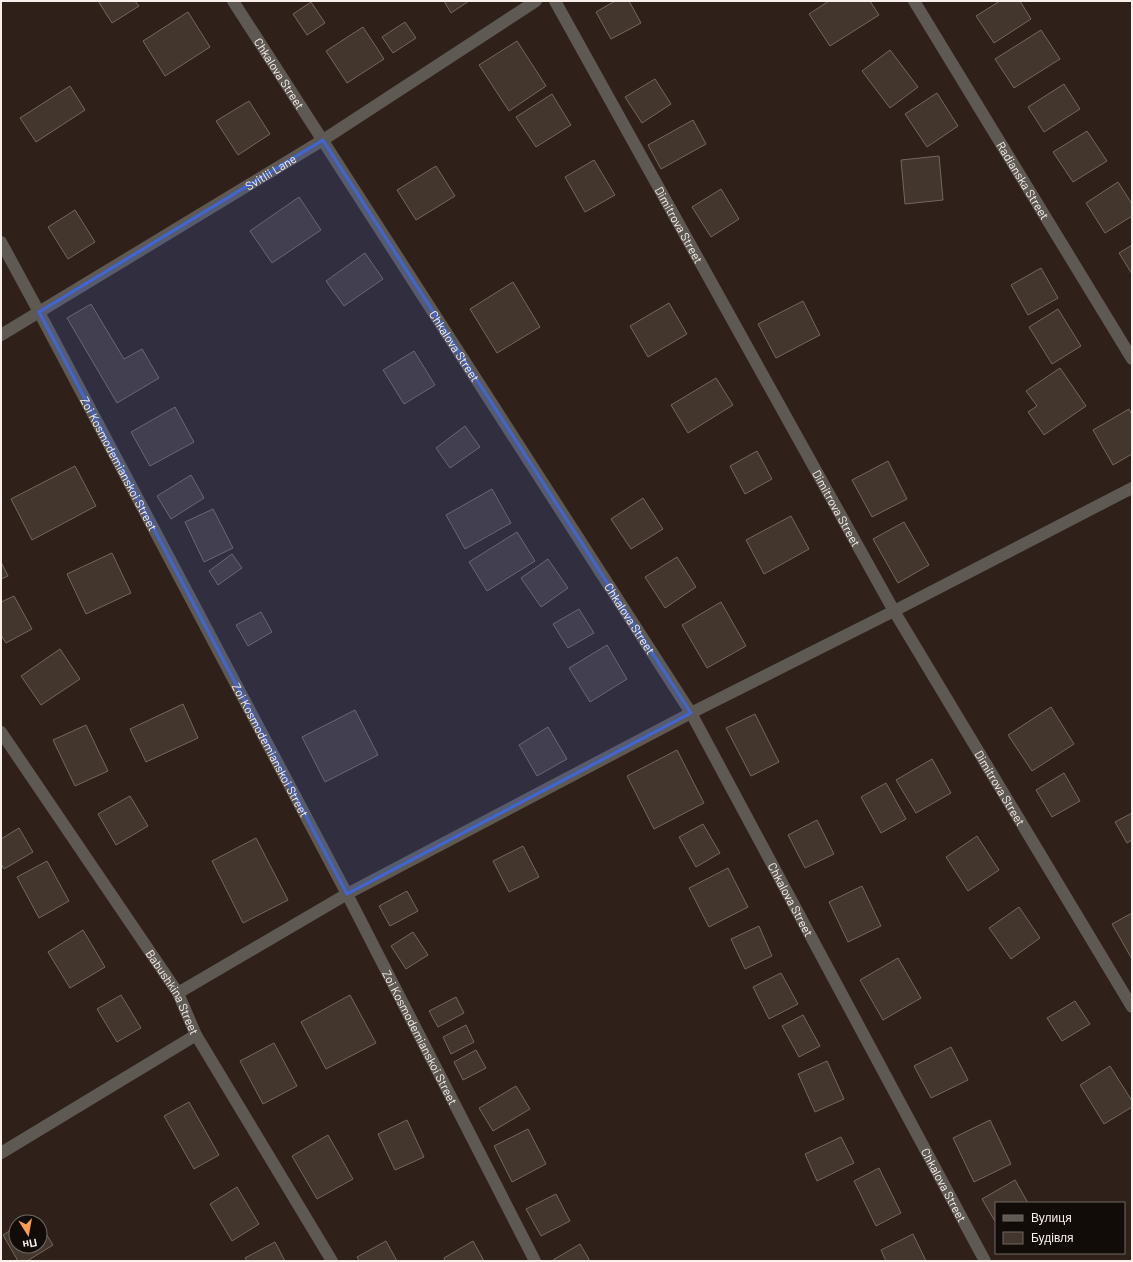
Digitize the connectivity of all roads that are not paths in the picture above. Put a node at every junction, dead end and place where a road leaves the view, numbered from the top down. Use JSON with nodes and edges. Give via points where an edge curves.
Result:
{"nodes":[{"id":1,"x":233,"y":1,"type":"edge"},
{"id":2,"x":536,"y":1,"type":"edge"},
{"id":3,"x":555,"y":1,"type":"edge"},
{"id":4,"x":914,"y":1,"type":"edge"},
{"id":5,"x":323,"y":140,"type":"junction"},
{"id":6,"x":1,"y":242,"type":"edge"},
{"id":7,"x":39,"y":312,"type":"junction"},
{"id":8,"x":1,"y":335,"type":"edge"},
{"id":9,"x":1132,"y":359,"type":"edge"},
{"id":10,"x":1132,"y":488,"type":"edge"},
{"id":11,"x":894,"y":611,"type":"junction"},
{"id":12,"x":691,"y":713,"type":"junction"},
{"id":13,"x":1,"y":732,"type":"edge"},
{"id":14,"x":347,"y":894,"type":"junction"},
{"id":15,"x":178,"y":993,"type":"junction"},
{"id":16,"x":1132,"y":1007,"type":"edge"},
{"id":17,"x":196,"y":1035,"type":"junction"},
{"id":18,"x":1,"y":1153,"type":"edge"},
{"id":19,"x":332,"y":1261,"type":"edge"},
{"id":20,"x":535,"y":1261,"type":"edge"},
{"id":21,"x":986,"y":1261,"type":"edge"}],
"edges":[{"from":1,"to":5,"type":"street","name":"Chkalova Street"},
{"from":2,"to":5,"type":"street","name":"Svitlii Lane"},
{"from":3,"to":11,"type":"street","name":"Dimitrova Street"},
{"from":4,"to":9,"type":"street","name":"Radianska Street"},
{"from":5,"to":7,"type":"street","name":"Svitlii Lane"},
{"from":5,"to":12,"type":"street","name":"Chkalova Street"},
{"from":6,"to":7,"type":"street","name":"Zoi Kosmodemianskoi Street"},
{"from":7,"to":8,"type":"street","name":"Svitlii Lane"},
{"from":7,"to":14,"type":"street","name":"Zoi Kosmodemianskoi Street"},
{"from":10,"to":11,"type":"street"},
{"from":11,"to":12,"type":"street"},
{"from":11,"to":16,"type":"street","name":"Dimitrova Street"},
{"from":12,"to":14,"type":"street"},
{"from":12,"to":21,"type":"street","name":"Chkalova Street"},
{"from":13,"to":15,"type":"street","name":"Babushkina Street"},
{"from":14,"to":15,"type":"street"},
{"from":14,"to":20,"type":"street","name":"Zoi Kosmodemianskoi Street"},
{"from":15,"to":17,"type":"street","name":"Babushkina Street"},
{"from":17,"to":18,"type":"street"},
{"from":17,"to":19,"type":"street","name":"Babushkina Street"}]}
